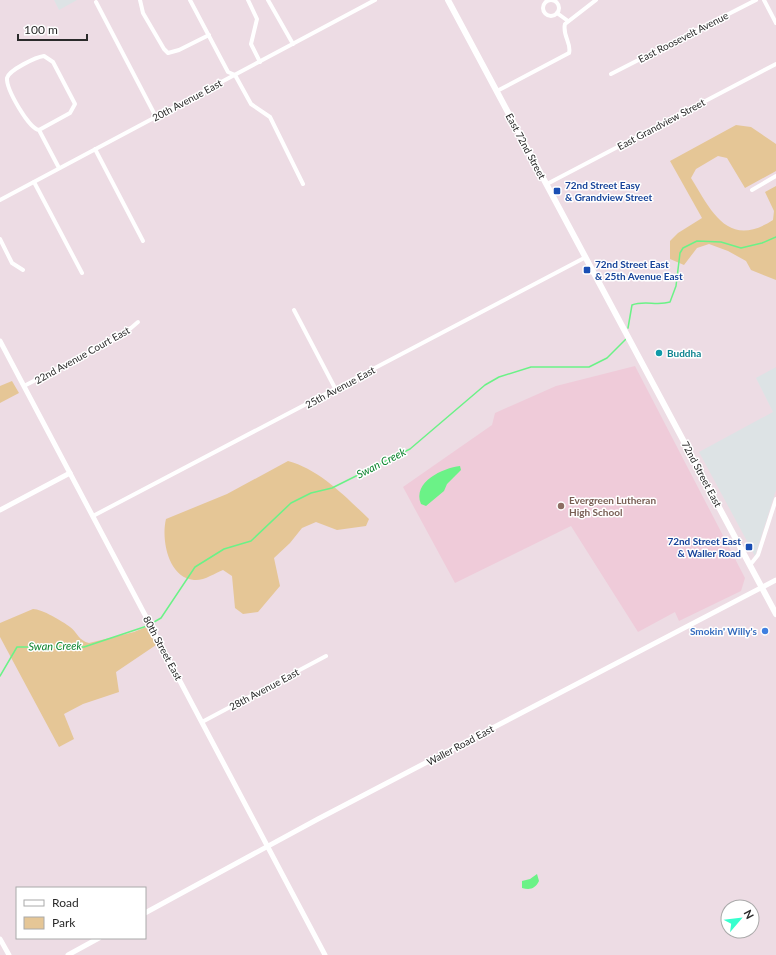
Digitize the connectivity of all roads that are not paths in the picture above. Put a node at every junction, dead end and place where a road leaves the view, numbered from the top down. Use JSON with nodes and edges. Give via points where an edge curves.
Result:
{"nodes":[{"id":1,"x":140,"y":0,"type":"edge"},
{"id":2,"x":190,"y":0,"type":"edge"},
{"id":3,"x":248,"y":0,"type":"edge"},
{"id":4,"x":268,"y":0,"type":"edge"},
{"id":5,"x":375,"y":0,"type":"edge"},
{"id":6,"x":448,"y":0,"type":"edge"},
{"id":7,"x":596,"y":0,"type":"edge"},
{"id":8,"x":756,"y":0,"type":"edge"},
{"id":9,"x":764,"y":0,"type":"edge"},
{"id":10,"x":96,"y":2,"type":"dead end"},
{"id":11,"x":557,"y":13,"type":"dead end"},
{"id":12,"x":568,"y":21,"type":"junction"},
{"id":13,"x":776,"y":23,"type":"edge"},
{"id":14,"x":208,"y":35,"type":"junction"},
{"id":15,"x":293,"y":44,"type":"junction"},
{"id":16,"x":260,"y":62,"type":"junction"},
{"id":17,"x":776,"y":64,"type":"edge"},
{"id":18,"x":611,"y":74,"type":"dead end"},
{"id":19,"x":235,"y":75,"type":"junction"},
{"id":20,"x":496,"y":91,"type":"junction"},
{"id":21,"x":156,"y":117,"type":"junction"},
{"id":22,"x":39,"y":130,"type":"junction"},
{"id":23,"x":95,"y":149,"type":"junction"},
{"id":24,"x":59,"y":168,"type":"junction"},
{"id":25,"x":776,"y":176,"type":"edge"},
{"id":26,"x":34,"y":182,"type":"junction"},
{"id":27,"x":303,"y":184,"type":"dead end"},
{"id":28,"x":547,"y":184,"type":"junction"},
{"id":29,"x":752,"y":190,"type":"dead end"},
{"id":30,"x":0,"y":200,"type":"edge"},
{"id":31,"x":0,"y":239,"type":"edge"},
{"id":32,"x":143,"y":241,"type":"dead end"},
{"id":33,"x":586,"y":257,"type":"junction"},
{"id":34,"x":23,"y":270,"type":"dead end"},
{"id":35,"x":82,"y":274,"type":"dead end"},
{"id":36,"x":294,"y":310,"type":"dead end"},
{"id":37,"x":138,"y":322,"type":"dead end"},
{"id":38,"x":627,"y":334,"type":"joint"},
{"id":39,"x":0,"y":341,"type":"edge"},
{"id":40,"x":24,"y":386,"type":"junction"},
{"id":41,"x":336,"y":390,"type":"junction"},
{"id":42,"x":70,"y":473,"type":"junction"},
{"id":43,"x":776,"y":500,"type":"edge"},
{"id":44,"x":0,"y":510,"type":"edge"},
{"id":45,"x":93,"y":516,"type":"junction"},
{"id":46,"x":750,"y":565,"type":"junction"},
{"id":47,"x":776,"y":580,"type":"edge"},
{"id":48,"x":762,"y":587,"type":"junction"},
{"id":49,"x":776,"y":614,"type":"edge"},
{"id":50,"x":326,"y":656,"type":"dead end"},
{"id":51,"x":202,"y":722,"type":"junction"},
{"id":52,"x":268,"y":846,"type":"junction"},
{"id":53,"x":146,"y":912,"type":"edge"},
{"id":54,"x":0,"y":939,"type":"edge"},
{"id":55,"x":97,"y":939,"type":"edge"},
{"id":56,"x":9,"y":955,"type":"edge"},
{"id":57,"x":68,"y":955,"type":"edge"},
{"id":58,"x":325,"y":955,"type":"edge"}],
"edges":[{"from":1,"to":14,"type":"street","via":[[143,13],[168,52],[179,50]]},
{"from":2,"to":14,"type":"street"},
{"from":3,"to":16,"type":"street","via":[[257,19],[251,44]]},
{"from":4,"to":15,"type":"street"},
{"from":5,"to":15,"type":"street","name":"20th Avenue East"},
{"from":6,"to":20,"type":"main road","name":"East 72nd Street"},
{"from":7,"to":12,"type":"street"},
{"from":8,"to":18,"type":"street","name":"East Roosevelt Avenue"},
{"from":9,"to":13,"type":"street"},
{"from":10,"to":21,"type":"street"},
{"from":11,"to":12,"type":"street"},
{"from":12,"to":20,"type":"street","via":[[564,32],[570,51],[567,54]]},
{"from":14,"to":19,"type":"street","via":[[228,72]]},
{"from":15,"to":16,"type":"street","name":"20th Avenue East"},
{"from":16,"to":19,"type":"street","name":"20th Avenue East"},
{"from":17,"to":28,"type":"street","name":"East Grandview Street"},
{"from":19,"to":21,"type":"street","name":"20th Avenue East"},
{"from":19,"to":27,"type":"street","via":[[251,104],[270,117]]},
{"from":20,"to":28,"type":"main road","name":"East 72nd Street"},
{"from":21,"to":23,"type":"street","name":"20th Avenue East"},
{"from":22,"to":22,"type":"street","via":[[27,121],[7,82],[12,71],[44,56],[53,62],[74,101],[74,109]]},
{"from":22,"to":24,"type":"street"},
{"from":23,"to":24,"type":"street","name":"20th Avenue East"},
{"from":23,"to":32,"type":"street"},
{"from":24,"to":26,"type":"street","name":"20th Avenue East"},
{"from":25,"to":29,"type":"street"},
{"from":26,"to":30,"type":"street","name":"20th Avenue East"},
{"from":26,"to":35,"type":"street"},
{"from":28,"to":33,"type":"main road","name":"East 72nd Street"},
{"from":31,"to":34,"type":"street","via":[[12,263]]},
{"from":33,"to":38,"type":"main road","name":"East 72nd Street"},
{"from":33,"to":41,"type":"street","name":"25th Avenue East"},
{"from":36,"to":41,"type":"street"},
{"from":37,"to":40,"type":"street","name":"22nd Avenue Court East","via":[[115,339]]},
{"from":38,"to":46,"type":"main road","name":"72nd Street East"},
{"from":39,"to":40,"type":"street","name":"80th Street East"},
{"from":40,"to":42,"type":"street","name":"80th Street East"},
{"from":41,"to":45,"type":"street","name":"25th Avenue East"},
{"from":42,"to":44,"type":"street"},
{"from":42,"to":45,"type":"street","name":"80th Street East"},
{"from":43,"to":46,"type":"street","via":[[758,555]]},
{"from":45,"to":51,"type":"street","name":"80th Street East"},
{"from":46,"to":48,"type":"main road","name":"72nd Street East"},
{"from":47,"to":48,"type":"street","name":"Waller Road East"},
{"from":48,"to":49,"type":"main road","name":"72nd Street East"},
{"from":48,"to":52,"type":"street","name":"Waller Road East"},
{"from":50,"to":51,"type":"street","name":"28th Avenue East"},
{"from":51,"to":52,"type":"street","name":"80th Street East"},
{"from":52,"to":53,"type":"street","name":"Waller Road East"},
{"from":52,"to":58,"type":"street","name":"80th Street East"},
{"from":54,"to":56,"type":"street"},
{"from":55,"to":57,"type":"street"}]}
